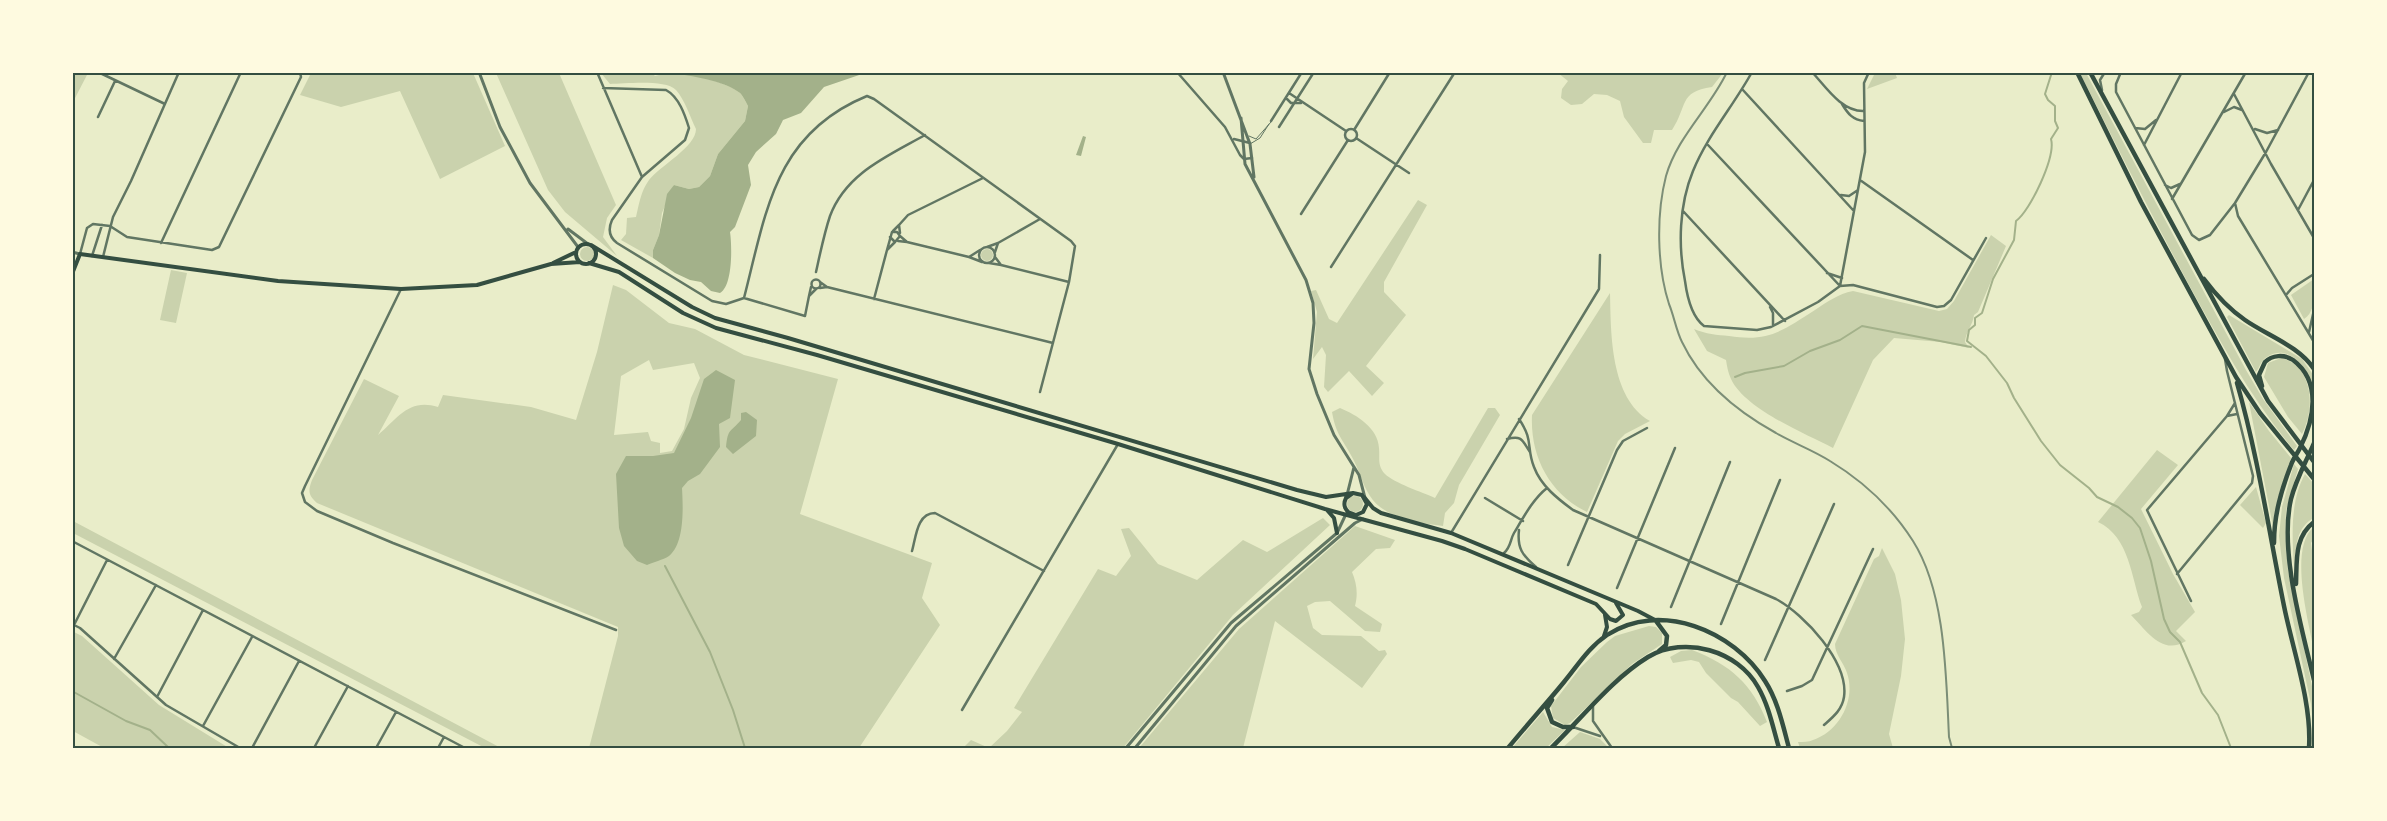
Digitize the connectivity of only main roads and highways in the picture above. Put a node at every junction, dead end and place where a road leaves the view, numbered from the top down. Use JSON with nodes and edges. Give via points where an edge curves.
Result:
{"nodes":[{"id":1,"x":2077,"y":72,"type":"edge"},
{"id":2,"x":2090,"y":72,"type":"edge"},
{"id":3,"x":590,"y":245,"type":"junction"},
{"id":4,"x":577,"y":250,"type":"junction"},
{"id":5,"x":580,"y":262,"type":"junction"},
{"id":6,"x":552,"y":264,"type":"junction"},
{"id":7,"x":589,"y":264,"type":"junction"},
{"id":8,"x":2195,"y":266,"type":"junction"},
{"id":9,"x":72,"y":274,"type":"edge"},
{"id":10,"x":2314,"y":369,"type":"edge"},
{"id":11,"x":2236,"y":377,"type":"junction"},
{"id":12,"x":2268,"y":401,"type":"junction"},
{"id":13,"x":1130,"y":440,"type":"junction"},
{"id":14,"x":2314,"y":443,"type":"edge"},
{"id":15,"x":1118,"y":444,"type":"junction"},
{"id":16,"x":2312,"y":460,"type":"edge"},
{"id":17,"x":2314,"y":479,"type":"edge"},
{"id":18,"x":1346,"y":496,"type":"junction"},
{"id":19,"x":1365,"y":499,"type":"junction"},
{"id":20,"x":1326,"y":509,"type":"junction"},
{"id":21,"x":1346,"y":512,"type":"junction"},
{"id":22,"x":2314,"y":522,"type":"edge"},
{"id":23,"x":1337,"y":533,"type":"road end"},
{"id":24,"x":2274,"y":554,"type":"junction"},
{"id":25,"x":2296,"y":598,"type":"junction"},
{"id":26,"x":1616,"y":602,"type":"junction"},
{"id":27,"x":1604,"y":612,"type":"junction"},
{"id":28,"x":1655,"y":620,"type":"junction"},
{"id":29,"x":1602,"y":639,"type":"junction"},
{"id":30,"x":1649,"y":657,"type":"junction"},
{"id":31,"x":2314,"y":680,"type":"edge"},
{"id":32,"x":1564,"y":682,"type":"junction"},
{"id":33,"x":1573,"y":727,"type":"junction"},
{"id":34,"x":1508,"y":748,"type":"edge"},
{"id":35,"x":1550,"y":748,"type":"edge"},
{"id":36,"x":1779,"y":748,"type":"edge"},
{"id":37,"x":1789,"y":748,"type":"edge"},
{"id":38,"x":2310,"y":748,"type":"edge"}],
"edges":[{"from":1,"to":11,"type":"main road","via":[[2141,202]]},
{"from":2,"to":8,"type":"main road"},
{"from":3,"to":4,"type":"main road"},
{"from":3,"to":7,"type":"main road","via":[[596,255]]},
{"from":3,"to":13,"type":"main road","via":[[715,318]]},
{"from":4,"to":5,"type":"main road"},
{"from":4,"to":6,"type":"main road"},
{"from":5,"to":6,"type":"main road"},
{"from":5,"to":7,"type":"main road"},
{"from":6,"to":9,"type":"main road","via":[[477,285],[401,289],[278,281],[80,254]]},
{"from":7,"to":15,"type":"main road","via":[[628,277],[684,313],[716,328]]},
{"from":8,"to":10,"type":"main road","via":[[2215,294],[2230,308],[2298,352]]},
{"from":8,"to":12,"type":"main road"},
{"from":11,"to":17,"type":"main road"},
{"from":11,"to":24,"type":"main road","via":[[2252,437]]},
{"from":12,"to":16,"type":"main road"},
{"from":12,"to":24,"type":"main road","via":[[2259,375],[2263,365],[2276,356],[2291,359],[2309,381],[2313,401],[2311,421],[2279,499]]},
{"from":13,"to":15,"type":"main road","via":[[1122,440]]},
{"from":13,"to":18,"type":"main road","via":[[1314,495]]},
{"from":14,"to":16,"type":"main road"},
{"from":15,"to":20,"type":"main road"},
{"from":16,"to":25,"type":"main road","via":[[2291,500],[2288,547]]},
{"from":18,"to":19,"type":"main road","via":[[1353,493]]},
{"from":18,"to":21,"type":"main road"},
{"from":19,"to":21,"type":"main road","via":[[1366,508],[1361,514]]},
{"from":19,"to":26,"type":"main road","via":[[1381,513],[1451,533],[1504,553]]},
{"from":20,"to":21,"type":"main road"},
{"from":20,"to":23,"type":"main road","via":[[1334,518]]},
{"from":21,"to":27,"type":"main road","via":[[1353,517],[1465,548],[1596,604]]},
{"from":22,"to":25,"type":"main road","via":[[2300,539]]},
{"from":24,"to":38,"type":"main road","via":[[2308,711]]},
{"from":25,"to":31,"type":"main road"},
{"from":26,"to":27,"type":"main road","via":[[1622,611],[1621,618],[1613,620]]},
{"from":26,"to":28,"type":"main road"},
{"from":27,"to":29,"type":"main road","via":[[1607,627]]},
{"from":28,"to":29,"type":"main road","via":[[1633,622]]},
{"from":28,"to":30,"type":"main road","via":[[1666,631],[1668,640],[1662,649]]},
{"from":28,"to":37,"type":"main road","via":[[1706,630],[1739,651],[1765,681]]},
{"from":29,"to":32,"type":"main road","via":[[1590,648]]},
{"from":30,"to":33,"type":"main road","via":[[1624,676]]},
{"from":30,"to":36,"type":"main road","via":[[1682,647],[1718,652],[1734,660],[1758,685]]},
{"from":32,"to":33,"type":"main road","via":[[1550,703],[1548,714],[1558,726]]},
{"from":32,"to":34,"type":"main road"},
{"from":33,"to":35,"type":"main road"}]}
